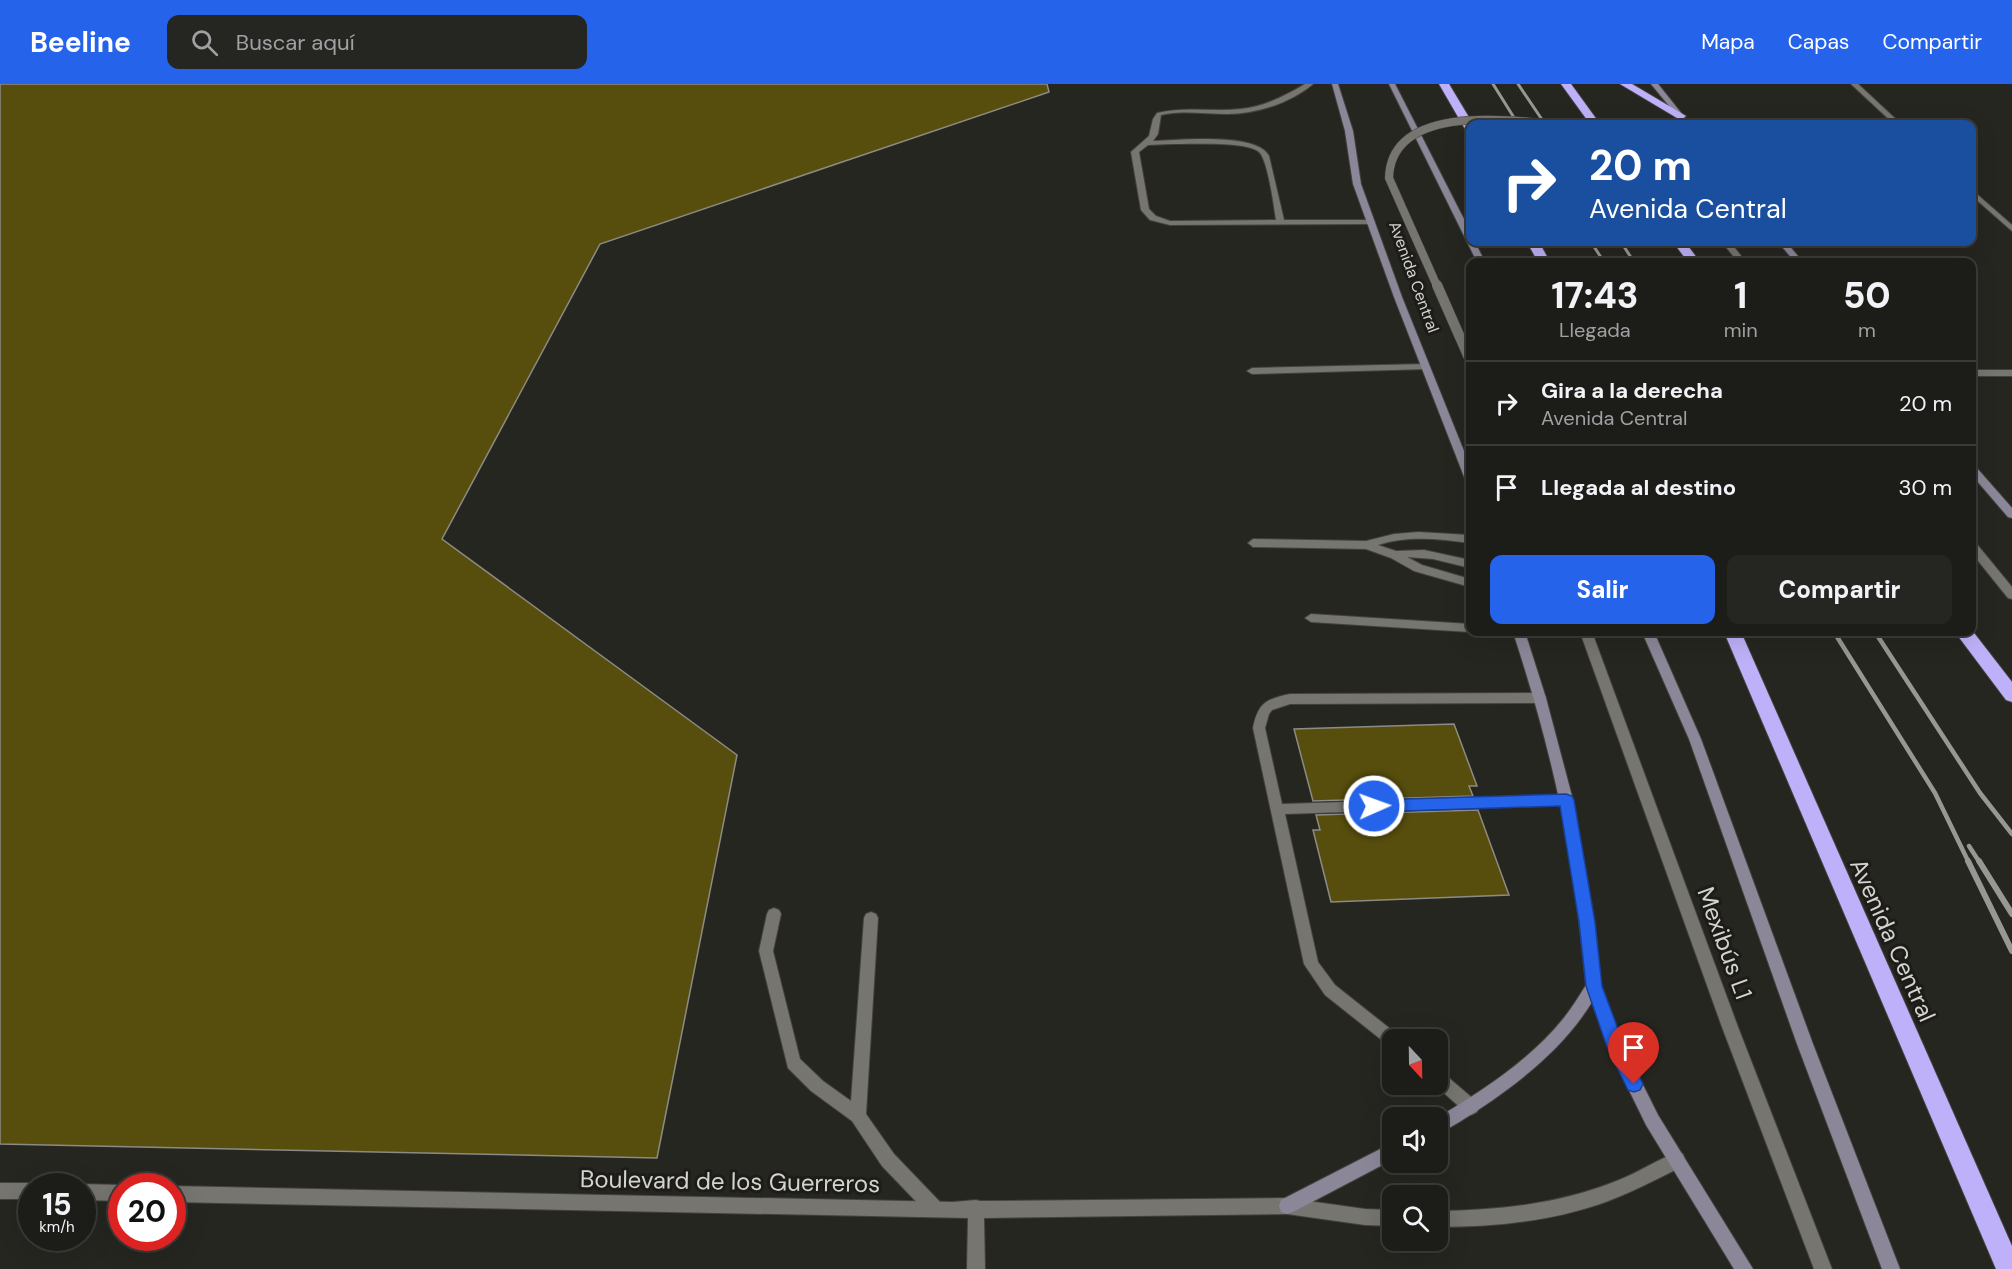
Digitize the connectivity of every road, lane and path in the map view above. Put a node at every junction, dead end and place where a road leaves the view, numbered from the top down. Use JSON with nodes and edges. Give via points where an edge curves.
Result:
{"nodes":[{"id":1,"x":1310,"y":84,"type":"edge"},
{"id":2,"x":1335,"y":84,"type":"edge"},
{"id":3,"x":1392,"y":84,"type":"edge"},
{"id":4,"x":1444,"y":84,"type":"edge"},
{"id":5,"x":1566,"y":84,"type":"edge"},
{"id":6,"x":1625,"y":84,"type":"edge"},
{"id":7,"x":1654,"y":84,"type":"edge"},
{"id":8,"x":1854,"y":84,"type":"edge"},
{"id":9,"x":1592,"y":120,"type":"edge"},
{"id":10,"x":1684,"y":120,"type":"edge"},
{"id":11,"x":1894,"y":120,"type":"edge"},
{"id":12,"x":1466,"y":122,"type":"edge"},
{"id":13,"x":1466,"y":123,"type":"edge"},
{"id":14,"x":1146,"y":143,"type":"junction"},
{"id":15,"x":1976,"y":196,"type":"edge"},
{"id":16,"x":1371,"y":222,"type":"junction"},
{"id":17,"x":1281,"y":223,"type":"junction"},
{"id":18,"x":2012,"y":229,"type":"edge"},
{"id":19,"x":1466,"y":230,"type":"edge"},
{"id":20,"x":1728,"y":246,"type":"edge"},
{"id":21,"x":1785,"y":246,"type":"edge"},
{"id":22,"x":1739,"y":258,"type":"edge"},
{"id":23,"x":1796,"y":258,"type":"edge"},
{"id":24,"x":1466,"y":351,"type":"edge"},
{"id":25,"x":1425,"y":368,"type":"junction"},
{"id":26,"x":1252,"y":370,"type":"dead end"},
{"id":27,"x":1976,"y":373,"type":"edge"},
{"id":28,"x":2012,"y":373,"type":"edge"},
{"id":29,"x":1466,"y":469,"type":"edge"},
{"id":30,"x":1976,"y":474,"type":"edge"},
{"id":31,"x":2012,"y":515,"type":"edge"},
{"id":32,"x":1466,"y":539,"type":"edge"},
{"id":33,"x":1253,"y":543,"type":"dead end"},
{"id":34,"x":1367,"y":545,"type":"junction"},
{"id":35,"x":1976,"y":551,"type":"edge"},
{"id":36,"x":1395,"y":555,"type":"junction"},
{"id":37,"x":1466,"y":563,"type":"edge"},
{"id":38,"x":1466,"y":582,"type":"edge"},
{"id":39,"x":2012,"y":595,"type":"edge"},
{"id":40,"x":1311,"y":618,"type":"dead end"},
{"id":41,"x":1466,"y":628,"type":"edge"},
{"id":42,"x":1521,"y":636,"type":"edge"},
{"id":43,"x":1587,"y":636,"type":"edge"},
{"id":44,"x":1650,"y":636,"type":"edge"},
{"id":45,"x":1734,"y":636,"type":"edge"},
{"id":46,"x":1967,"y":636,"type":"edge"},
{"id":47,"x":2012,"y":695,"type":"edge"},
{"id":48,"x":1540,"y":698,"type":"junction"},
{"id":49,"x":1566,"y":800,"type":"junction"},
{"id":50,"x":1278,"y":808,"type":"junction"},
{"id":51,"x":774,"y":914,"type":"dead end"},
{"id":52,"x":871,"y":918,"type":"dead end"},
{"id":53,"x":1594,"y":986,"type":"junction"},
{"id":54,"x":1382,"y":1031,"type":"edge"},
{"id":55,"x":1448,"y":1087,"type":"edge"},
{"id":56,"x":1471,"y":1107,"type":"junction"},
{"id":57,"x":858,"y":1116,"type":"junction"},
{"id":58,"x":1448,"y":1120,"type":"edge"},
{"id":59,"x":1382,"y":1156,"type":"edge"},
{"id":60,"x":1677,"y":1160,"type":"junction"},
{"id":61,"x":0,"y":1191,"type":"edge"},
{"id":62,"x":18,"y":1191,"type":"edge"},
{"id":63,"x":186,"y":1194,"type":"edge"},
{"id":64,"x":1287,"y":1206,"type":"junction"},
{"id":65,"x":935,"y":1209,"type":"junction"},
{"id":66,"x":976,"y":1209,"type":"junction"},
{"id":67,"x":1382,"y":1218,"type":"edge"},
{"id":68,"x":1448,"y":1219,"type":"edge"},
{"id":69,"x":976,"y":1269,"type":"edge"},
{"id":70,"x":1744,"y":1269,"type":"edge"},
{"id":71,"x":1823,"y":1269,"type":"edge"},
{"id":72,"x":1891,"y":1269,"type":"edge"},
{"id":73,"x":2009,"y":1269,"type":"edge"}],
"edges":[{"from":1,"to":14,"type":"street","via":[[1284,99],[1242,111],[1159,114],[1155,133]]},
{"from":2,"to":16,"type":"main road","name":"Avenida Central"},
{"from":3,"to":19,"type":"main road"},
{"from":4,"to":12,"type":"highway"},
{"from":5,"to":9,"type":"highway"},
{"from":6,"to":10,"type":"highway"},
{"from":7,"to":10,"type":"main road"},
{"from":8,"to":11,"type":"street"},
{"from":13,"to":24,"type":"street","bridge":true,"via":[[1415,135],[1403,142],[1393,153],[1389,178]]},
{"from":14,"to":17,"type":"street","via":[[1239,142],[1256,146],[1265,154]]},
{"from":14,"to":17,"type":"street","via":[[1135,153],[1145,210],[1153,218],[1170,223]]},
{"from":15,"to":18,"type":"street"},
{"from":16,"to":17,"type":"street"},
{"from":16,"to":25,"type":"main road","name":"Avenida Central"},
{"from":20,"to":22,"type":"street"},
{"from":21,"to":23,"type":"main road"},
{"from":25,"to":26,"type":"street"},
{"from":25,"to":29,"type":"main road","name":"Avenida Central"},
{"from":27,"to":28,"type":"street"},
{"from":30,"to":31,"type":"main road"},
{"from":32,"to":34,"type":"street","via":[[1426,534],[1390,537]]},
{"from":33,"to":34,"type":"street"},
{"from":34,"to":36,"type":"street"},
{"from":35,"to":39,"type":"street"},
{"from":36,"to":37,"type":"street","via":[[1436,554]]},
{"from":36,"to":38,"type":"street","via":[[1418,568]]},
{"from":40,"to":41,"type":"street"},
{"from":42,"to":48,"type":"main road"},
{"from":43,"to":71,"type":"street","name":"Mexibús L1"},
{"from":44,"to":72,"type":"main road","via":[[1695,739]]},
{"from":45,"to":73,"type":"highway","name":"Avenida Central"},
{"from":46,"to":47,"type":"highway"},
{"from":48,"to":49,"type":"main road"},
{"from":48,"to":50,"type":"street","via":[[1275,702],[1265,708],[1259,728]]},
{"from":49,"to":50,"type":"street"},
{"from":49,"to":53,"type":"main road"},
{"from":50,"to":54,"type":"street","via":[[1311,964],[1330,990]]},
{"from":51,"to":57,"type":"street","via":[[766,951],[793,1063]]},
{"from":52,"to":57,"type":"street"},
{"from":53,"to":56,"type":"main road","via":[[1566,1027]]},
{"from":53,"to":60,"type":"main road","via":[[1621,1058]]},
{"from":55,"to":56,"type":"street"},
{"from":56,"to":58,"type":"main road"},
{"from":57,"to":65,"type":"street","via":[[888,1160]]},
{"from":59,"to":64,"type":"main road"},
{"from":60,"to":68,"type":"street","via":[[1622,1187],[1556,1208],[1509,1217]]},
{"from":60,"to":70,"type":"main road"},
{"from":61,"to":62,"type":"street"},
{"from":63,"to":65,"type":"street","name":"Boulevard de los Guerreros"},
{"from":64,"to":66,"type":"street","name":"Boulevard de los Guerreros"},
{"from":64,"to":67,"type":"street","name":"Boulevard de los Guerreros"},
{"from":65,"to":66,"type":"street","name":"Boulevard de los Guerreros"},
{"from":66,"to":69,"type":"street"}]}
